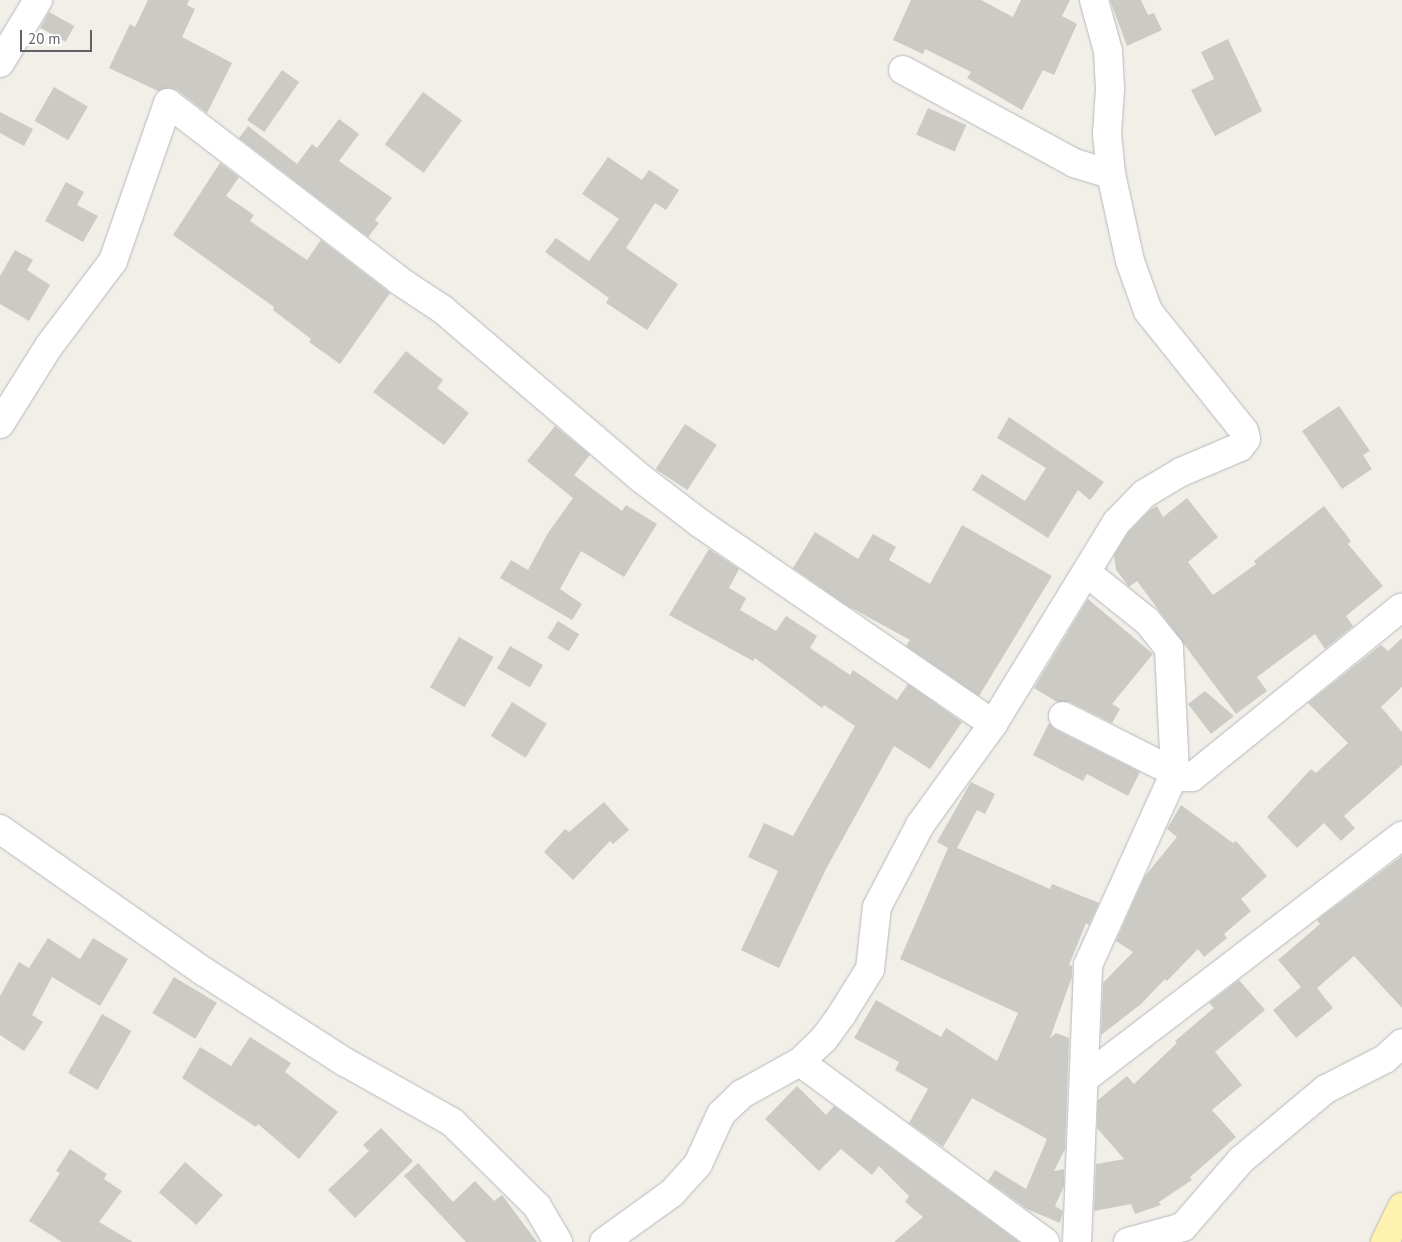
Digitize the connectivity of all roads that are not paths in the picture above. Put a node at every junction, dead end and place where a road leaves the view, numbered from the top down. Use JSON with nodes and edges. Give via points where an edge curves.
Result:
{"nodes":[{"id":1,"x":38,"y":0,"type":"edge"},
{"id":2,"x":1094,"y":0,"type":"edge"},
{"id":3,"x":0,"y":63,"type":"edge"},
{"id":4,"x":903,"y":70,"type":"dead end"},
{"id":5,"x":1111,"y":174,"type":"junction"},
{"id":6,"x":0,"y":424,"type":"edge"},
{"id":7,"x":1087,"y":573,"type":"junction"},
{"id":8,"x":1401,"y":608,"type":"edge"},
{"id":9,"x":1063,"y":716,"type":"dead end"},
{"id":10,"x":993,"y":724,"type":"junction"},
{"id":11,"x":1175,"y":772,"type":"junction"},
{"id":12,"x":0,"y":829,"type":"edge"},
{"id":13,"x":1402,"y":836,"type":"edge"},
{"id":14,"x":1402,"y":1043,"type":"edge"},
{"id":15,"x":800,"y":1062,"type":"junction"},
{"id":16,"x":1085,"y":1078,"type":"junction"},
{"id":17,"x":1402,"y":1207,"type":"edge"},
{"id":18,"x":558,"y":1242,"type":"edge"},
{"id":19,"x":604,"y":1242,"type":"edge"},
{"id":20,"x":1045,"y":1242,"type":"edge"},
{"id":21,"x":1077,"y":1242,"type":"edge"},
{"id":22,"x":1128,"y":1242,"type":"edge"},
{"id":23,"x":1385,"y":1242,"type":"edge"}],
"edges":[{"from":1,"to":3,"type":"street"},
{"from":2,"to":5,"type":"street","via":[[1108,51],[1107,134]]},
{"from":4,"to":5,"type":"street","via":[[1074,163]]},
{"from":5,"to":7,"type":"street","via":[[1130,261],[1148,311],[1244,431],[1246,439],[1240,447],[1180,472],[1144,494],[1116,522]]},
{"from":6,"to":10,"type":"street","via":[[49,346],[112,261],[168,103],[401,282],[442,309],[642,479],[701,524]]},
{"from":7,"to":10,"type":"street"},
{"from":7,"to":11,"type":"street","via":[[1148,621],[1169,648]]},
{"from":8,"to":11,"type":"street","via":[[1198,773],[1184,777]]},
{"from":9,"to":11,"type":"street"},
{"from":10,"to":15,"type":"street","via":[[920,825],[877,907],[870,969],[824,1039]]},
{"from":11,"to":16,"type":"street","via":[[1088,965]]},
{"from":12,"to":18,"type":"street","via":[[152,938],[275,1018],[452,1122],[537,1206]]},
{"from":13,"to":16,"type":"street"},
{"from":14,"to":22,"type":"street","via":[[1386,1059],[1326,1089],[1241,1160],[1183,1227]]},
{"from":15,"to":19,"type":"street","via":[[742,1094],[721,1114],[698,1164],[672,1193]]},
{"from":15,"to":20,"type":"street"},
{"from":16,"to":21,"type":"street"},
{"from":17,"to":23,"type":"main road"}]}
